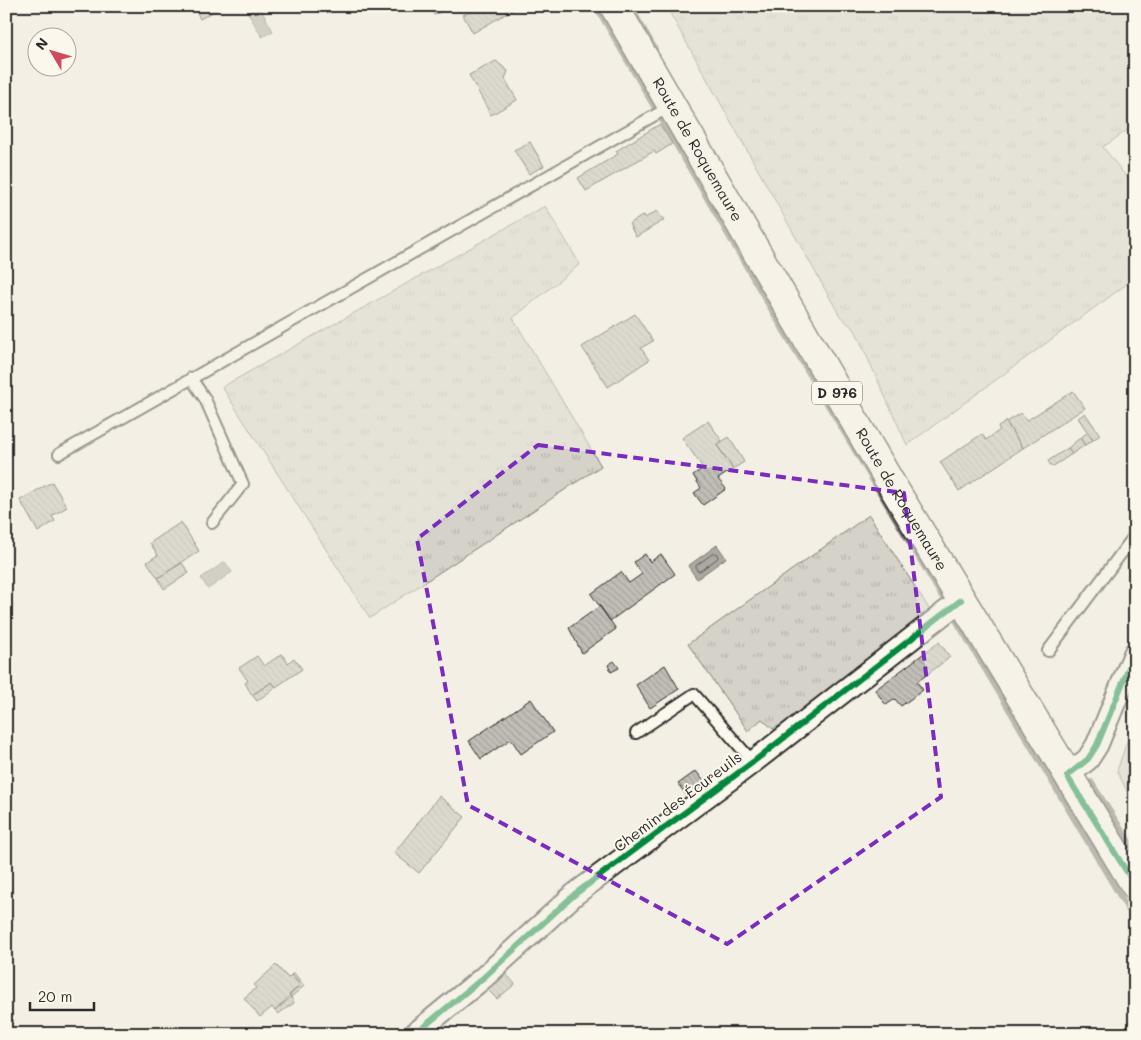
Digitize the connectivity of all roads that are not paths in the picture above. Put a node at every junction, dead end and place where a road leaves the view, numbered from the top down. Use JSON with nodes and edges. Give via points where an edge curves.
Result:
{"nodes":[{"id":1,"x":614,"y":6,"type":"edge"},
{"id":2,"x":672,"y":105,"type":"junction"},
{"id":3,"x":191,"y":378,"type":"junction"},
{"id":4,"x":59,"y":454,"type":"dead end"},
{"id":5,"x":212,"y":524,"type":"dead end"},
{"id":6,"x":1135,"y":535,"type":"edge"},
{"id":7,"x":961,"y":600,"type":"junction"},
{"id":8,"x":1048,"y":651,"type":"dead end"},
{"id":9,"x":1135,"y":653,"type":"edge"},
{"id":10,"x":636,"y":732,"type":"dead end"},
{"id":11,"x":753,"y":762,"type":"junction"},
{"id":12,"x":1067,"y":776,"type":"junction"},
{"id":13,"x":1132,"y":874,"type":"edge"},
{"id":14,"x":416,"y":1033,"type":"edge"}],
"edges":[{"from":1,"to":2,"type":"main road","name":"Route de Roquemaure","number":"D 976"},
{"from":2,"to":3,"type":"lane"},
{"from":2,"to":7,"type":"main road","name":"Route de Roquemaure","number":"D 976","via":[[795,322]]},
{"from":3,"to":4,"type":"lane"},
{"from":3,"to":5,"type":"lane","via":[[205,398],[243,484]]},
{"from":6,"to":8,"type":"lane"},
{"from":7,"to":11,"type":"street","name":"Chemin des Écureuils"},
{"from":7,"to":12,"type":"main road","name":"Route de Roquemaure","number":"D 976"},
{"from":9,"to":12,"type":"street","via":[[1097,745],[1088,760]]},
{"from":10,"to":11,"type":"lane","via":[[694,694]]},
{"from":11,"to":14,"type":"street","name":"Chemin des Écureuils","via":[[574,894]]},
{"from":12,"to":13,"type":"main road","name":"Route de Roquemaure","number":"D 976"}]}
